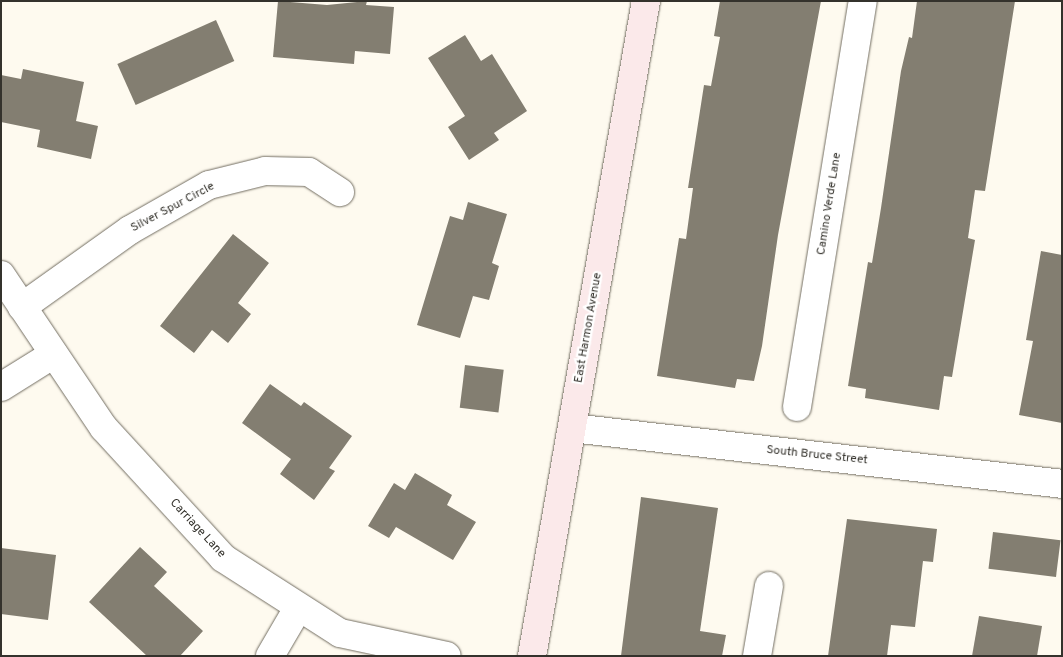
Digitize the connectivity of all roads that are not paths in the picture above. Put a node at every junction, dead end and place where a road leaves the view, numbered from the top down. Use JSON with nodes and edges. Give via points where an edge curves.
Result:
{"nodes":[{"id":1,"x":646,"y":1,"type":"edge"},
{"id":2,"x":863,"y":1,"type":"edge"},
{"id":3,"x":340,"y":192,"type":"dead end"},
{"id":4,"x":1,"y":275,"type":"edge"},
{"id":5,"x":22,"y":307,"type":"junction"},
{"id":6,"x":54,"y":354,"type":"junction"},
{"id":7,"x":1,"y":387,"type":"edge"},
{"id":8,"x":797,"y":407,"type":"dead end"},
{"id":9,"x":572,"y":428,"type":"junction"},
{"id":10,"x":1062,"y":484,"type":"edge"},
{"id":11,"x":769,"y":586,"type":"dead end"},
{"id":12,"x":298,"y":608,"type":"junction"},
{"id":13,"x":270,"y":656,"type":"edge"},
{"id":14,"x":447,"y":656,"type":"edge"},
{"id":15,"x":532,"y":656,"type":"edge"},
{"id":16,"x":757,"y":656,"type":"edge"}],
"edges":[{"from":1,"to":9,"type":"main road","name":"East Harmon Avenue"},
{"from":2,"to":8,"type":"street","name":"Camino Verde Lane"},
{"from":3,"to":5,"type":"street","name":"Silver Spur Circle","via":[[309,172],[265,171],[210,186],[130,230]]},
{"from":4,"to":5,"type":"street","name":"Carriage Lane"},
{"from":5,"to":6,"type":"street","name":"Carriage Lane"},
{"from":6,"to":7,"type":"street"},
{"from":6,"to":12,"type":"street","name":"Carriage Lane","via":[[104,428],[223,558]]},
{"from":9,"to":10,"type":"street","name":"South Bruce Street"},
{"from":9,"to":15,"type":"main road","name":"East Harmon Avenue"},
{"from":11,"to":16,"type":"street"},
{"from":12,"to":13,"type":"street"},
{"from":12,"to":14,"type":"street","name":"Carriage Lane","via":[[340,633]]}]}
